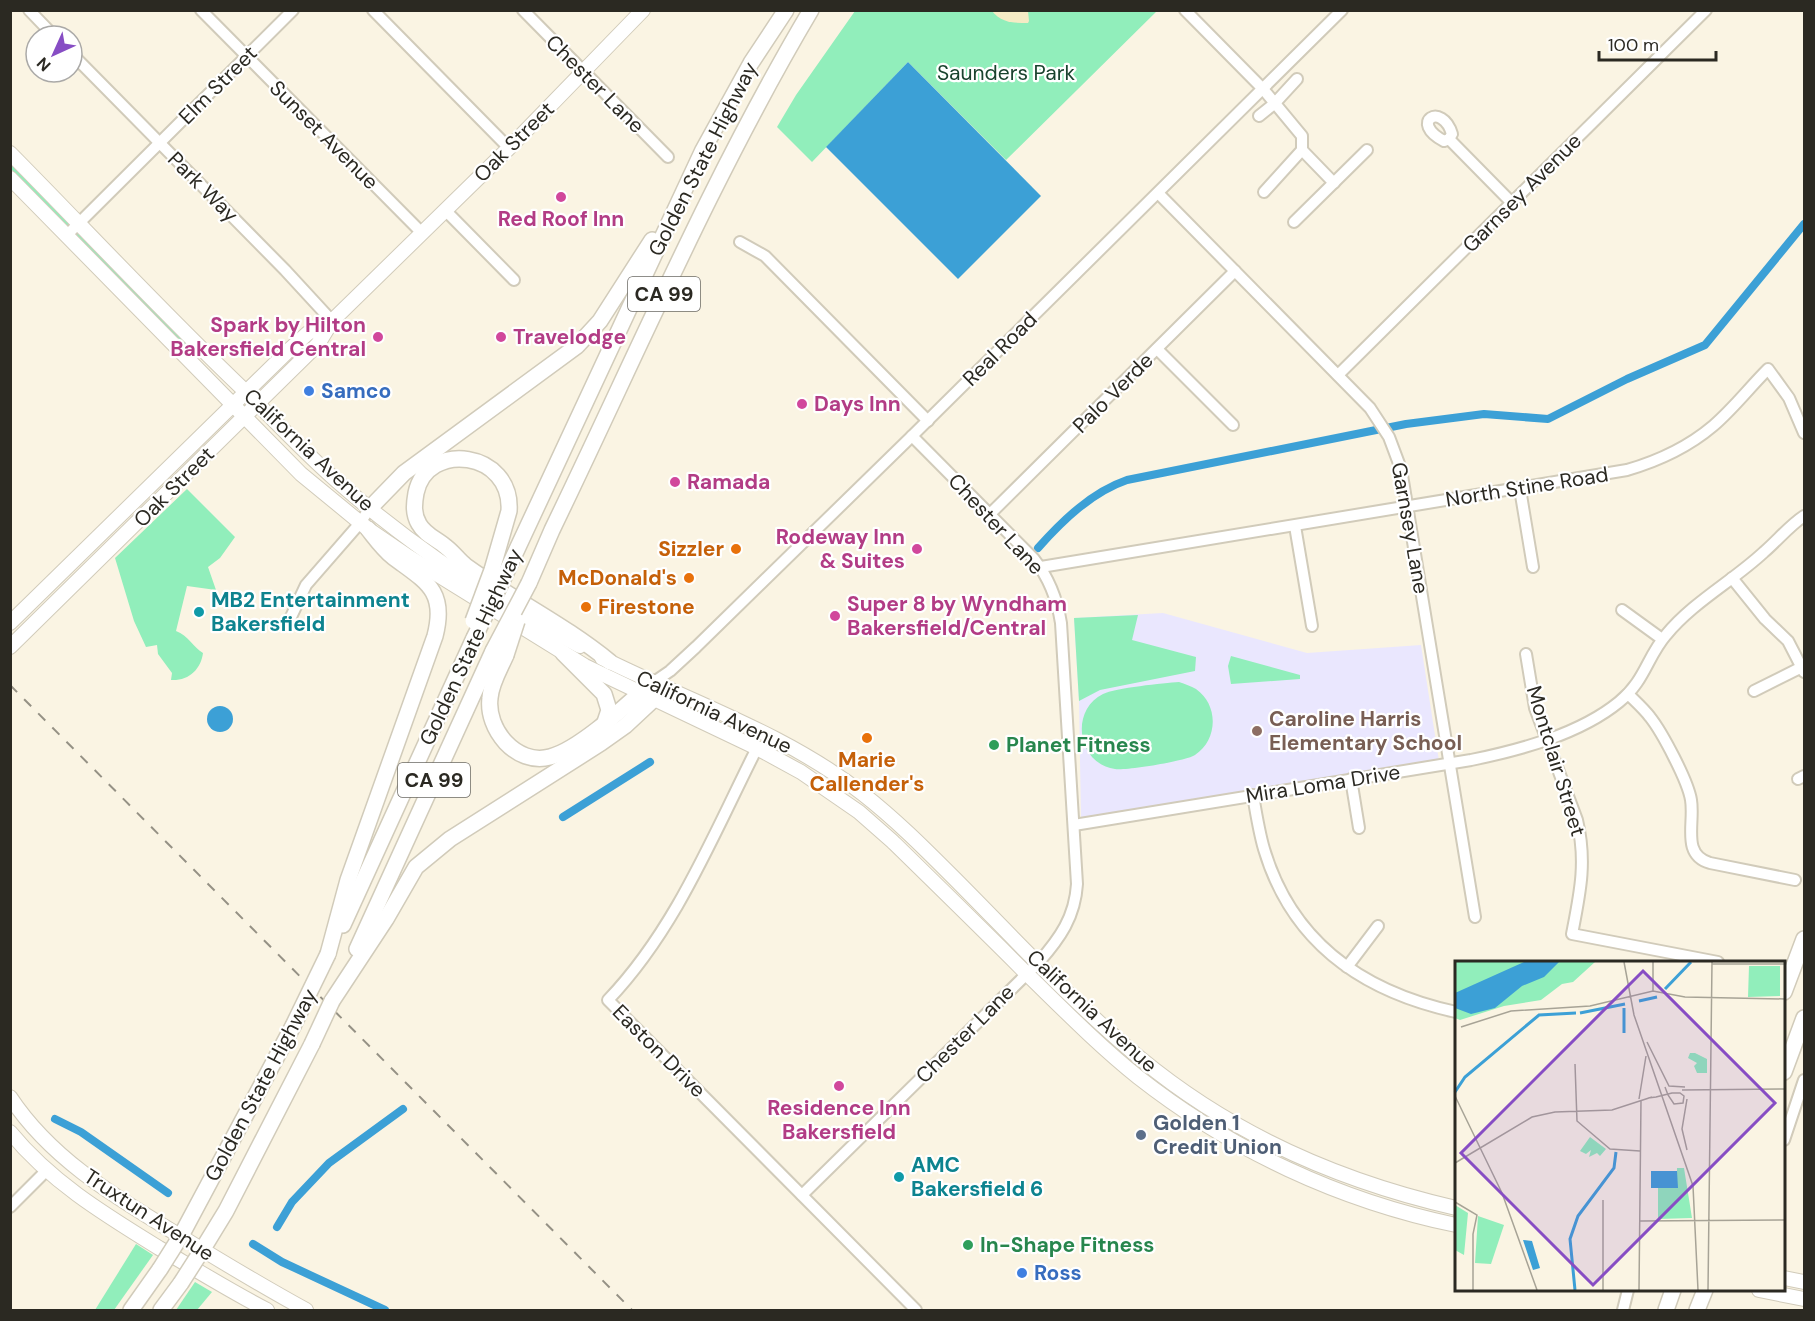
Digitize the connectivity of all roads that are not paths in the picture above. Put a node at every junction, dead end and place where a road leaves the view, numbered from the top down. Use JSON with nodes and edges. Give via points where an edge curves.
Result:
{"nodes":[{"id":1,"x":29,"y":10,"type":"edge"},
{"id":2,"x":201,"y":10,"type":"edge"},
{"id":3,"x":293,"y":10,"type":"edge"},
{"id":4,"x":373,"y":10,"type":"edge"},
{"id":5,"x":523,"y":10,"type":"edge"},
{"id":6,"x":643,"y":10,"type":"edge"},
{"id":7,"x":786,"y":10,"type":"edge"},
{"id":8,"x":811,"y":10,"type":"edge"},
{"id":9,"x":1342,"y":10,"type":"edge"},
{"id":10,"x":1706,"y":10,"type":"edge"},
{"id":11,"x":1187,"y":11,"type":"edge"},
{"id":12,"x":42,"y":24,"type":"edge"},
{"id":13,"x":246,"y":57,"type":"junction"},
{"id":14,"x":84,"y":66,"type":"edge"},
{"id":15,"x":584,"y":72,"type":"junction"},
{"id":16,"x":1297,"y":79,"type":"dead end"},
{"id":17,"x":1263,"y":89,"type":"junction"},
{"id":18,"x":1274,"y":104,"type":"junction"},
{"id":19,"x":1259,"y":116,"type":"dead end"},
{"id":20,"x":1449,"y":139,"type":"dead end"},
{"id":21,"x":159,"y":143,"type":"junction"},
{"id":22,"x":509,"y":148,"type":"junction"},
{"id":23,"x":1302,"y":150,"type":"junction"},
{"id":24,"x":1367,"y":150,"type":"dead end"},
{"id":25,"x":10,"y":153,"type":"edge"},
{"id":26,"x":668,"y":157,"type":"dead end"},
{"id":27,"x":10,"y":178,"type":"edge"},
{"id":28,"x":688,"y":181,"type":"junction"},
{"id":29,"x":1334,"y":183,"type":"junction"},
{"id":30,"x":1264,"y":192,"type":"dead end"},
{"id":31,"x":1158,"y":193,"type":"junction"},
{"id":32,"x":1512,"y":203,"type":"junction"},
{"id":33,"x":445,"y":210,"type":"junction"},
{"id":34,"x":1294,"y":222,"type":"dead end"},
{"id":35,"x":79,"y":223,"type":"junction"},
{"id":36,"x":422,"y":233,"type":"junction"},
{"id":37,"x":67,"y":235,"type":"junction"},
{"id":38,"x":740,"y":242,"type":"dead end"},
{"id":39,"x":1235,"y":271,"type":"junction"},
{"id":40,"x":514,"y":280,"type":"dead end"},
{"id":41,"x":332,"y":321,"type":"junction"},
{"id":42,"x":1157,"y":349,"type":"junction"},
{"id":43,"x":1338,"y":375,"type":"junction"},
{"id":44,"x":246,"y":392,"type":"junction"},
{"id":45,"x":233,"y":405,"type":"junction"},
{"id":46,"x":258,"y":405,"type":"junction"},
{"id":47,"x":245,"y":418,"type":"junction"},
{"id":48,"x":928,"y":421,"type":"junction"},
{"id":49,"x":1233,"y":425,"type":"dead end"},
{"id":50,"x":1804,"y":433,"type":"edge"},
{"id":51,"x":912,"y":436,"type":"junction"},
{"id":52,"x":1520,"y":489,"type":"junction"},
{"id":53,"x":1408,"y":507,"type":"junction"},
{"id":54,"x":370,"y":508,"type":"junction"},
{"id":55,"x":990,"y":514,"type":"junction"},
{"id":56,"x":1804,"y":516,"type":"edge"},
{"id":57,"x":364,"y":526,"type":"junction"},
{"id":58,"x":394,"y":526,"type":"junction"},
{"id":59,"x":1295,"y":526,"type":"junction"},
{"id":60,"x":464,"y":565,"type":"junction"},
{"id":61,"x":1041,"y":567,"type":"junction"},
{"id":62,"x":1533,"y":567,"type":"dead end"},
{"id":63,"x":498,"y":573,"type":"junction"},
{"id":64,"x":1732,"y":578,"type":"junction"},
{"id":65,"x":1622,"y":610,"type":"dead end"},
{"id":66,"x":290,"y":619,"type":"dead end"},
{"id":67,"x":10,"y":623,"type":"edge"},
{"id":68,"x":1312,"y":626,"type":"dead end"},
{"id":69,"x":1662,"y":639,"type":"junction"},
{"id":70,"x":10,"y":647,"type":"edge"},
{"id":71,"x":499,"y":653,"type":"junction"},
{"id":72,"x":563,"y":653,"type":"junction"},
{"id":73,"x":1526,"y":654,"type":"dead end"},
{"id":74,"x":610,"y":662,"type":"junction"},
{"id":75,"x":1803,"y":669,"type":"edge"},
{"id":76,"x":654,"y":682,"type":"junction"},
{"id":77,"x":1754,"y":691,"type":"dead end"},
{"id":78,"x":1628,"y":694,"type":"junction"},
{"id":79,"x":647,"y":696,"type":"junction"},
{"id":80,"x":605,"y":722,"type":"junction"},
{"id":81,"x":1546,"y":739,"type":"junction"},
{"id":82,"x":757,"y":748,"type":"junction"},
{"id":83,"x":1450,"y":763,"type":"junction"},
{"id":84,"x":832,"y":772,"type":"junction"},
{"id":85,"x":1351,"y":779,"type":"junction"},
{"id":86,"x":818,"y":782,"type":"junction"},
{"id":87,"x":1253,"y":795,"type":"junction"},
{"id":88,"x":873,"y":802,"type":"junction"},
{"id":89,"x":871,"y":822,"type":"junction"},
{"id":90,"x":1074,"y":825,"type":"junction"},
{"id":91,"x":1359,"y":828,"type":"dead end"},
{"id":92,"x":929,"y":854,"type":"junction"},
{"id":93,"x":1795,"y":880,"type":"dead end"},
{"id":94,"x":381,"y":914,"type":"junction"},
{"id":95,"x":1475,"y":917,"type":"dead end"},
{"id":96,"x":1378,"y":926,"type":"dead end"},
{"id":97,"x":1804,"y":939,"type":"edge"},
{"id":98,"x":328,"y":954,"type":"junction"},
{"id":99,"x":1706,"y":961,"type":"edge"},
{"id":100,"x":1039,"y":962,"type":"junction"},
{"id":101,"x":1347,"y":967,"type":"junction"},
{"id":102,"x":1027,"y":974,"type":"junction"},
{"id":103,"x":1785,"y":989,"type":"edge"},
{"id":104,"x":1455,"y":1012,"type":"edge"},
{"id":105,"x":1804,"y":1018,"type":"edge"},
{"id":106,"x":1785,"y":1069,"type":"edge"},
{"id":107,"x":1804,"y":1083,"type":"edge"},
{"id":108,"x":11,"y":1098,"type":"edge"},
{"id":109,"x":1213,"y":1110,"type":"junction"},
{"id":110,"x":1189,"y":1114,"type":"junction"},
{"id":111,"x":10,"y":1132,"type":"edge"},
{"id":112,"x":1785,"y":1137,"type":"edge"},
{"id":113,"x":46,"y":1171,"type":"junction"},
{"id":114,"x":802,"y":1196,"type":"junction"},
{"id":115,"x":10,"y":1207,"type":"edge"},
{"id":116,"x":1455,"y":1208,"type":"edge"},
{"id":117,"x":1455,"y":1225,"type":"edge"},
{"id":118,"x":1785,"y":1278,"type":"edge"},
{"id":119,"x":1804,"y":1282,"type":"edge"},
{"id":120,"x":1628,"y":1291,"type":"edge"},
{"id":121,"x":1673,"y":1291,"type":"edge"},
{"id":122,"x":1763,"y":1291,"type":"edge"},
{"id":123,"x":1804,"y":1299,"type":"edge"},
{"id":124,"x":131,"y":1311,"type":"edge"},
{"id":125,"x":161,"y":1311,"type":"edge"},
{"id":126,"x":267,"y":1311,"type":"edge"},
{"id":127,"x":306,"y":1311,"type":"edge"},
{"id":128,"x":916,"y":1311,"type":"edge"},
{"id":129,"x":1623,"y":1311,"type":"edge"},
{"id":130,"x":1666,"y":1311,"type":"edge"}],
"edges":[{"from":1,"to":12,"type":"street"},
{"from":2,"to":13,"type":"street","name":"Sunset Avenue"},
{"from":3,"to":13,"type":"street","name":"Elm Street"},
{"from":4,"to":22,"type":"street"},
{"from":5,"to":15,"type":"street","name":"Chester Lane"},
{"from":6,"to":15,"type":"main road","name":"Oak Street"},
{"from":7,"to":28,"type":"highway","name":"Golden State Highway","number":"CA 99","via":[[751,63]]},
{"from":8,"to":71,"type":"highway","name":"Golden State Highway","number":"CA 99","bridge":true,"via":[[693,232]]},
{"from":9,"to":17,"type":"street","name":"Real Road"},
{"from":10,"to":32,"type":"street","name":"Garnsey Avenue"},
{"from":11,"to":17,"type":"street"},
{"from":13,"to":21,"type":"street","name":"Elm Street"},
{"from":13,"to":36,"type":"street","name":"Sunset Avenue"},
{"from":14,"to":21,"type":"street","name":"Park Way"},
{"from":15,"to":22,"type":"main road","name":"Oak Street"},
{"from":15,"to":26,"type":"street","name":"Chester Lane"},
{"from":16,"to":18,"type":"street"},
{"from":17,"to":18,"type":"street"},
{"from":17,"to":31,"type":"street","name":"Real Road"},
{"from":18,"to":19,"type":"street"},
{"from":18,"to":23,"type":"street","via":[[1302,135]]},
{"from":20,"to":32,"type":"street"},
{"from":21,"to":35,"type":"street","name":"Elm Street"},
{"from":21,"to":41,"type":"street","name":"Park Way"},
{"from":22,"to":33,"type":"main road","name":"Oak Street"},
{"from":23,"to":29,"type":"street"},
{"from":23,"to":30,"type":"street"},
{"from":24,"to":29,"type":"street"},
{"from":25,"to":35,"type":"main road","name":"California Avenue"},
{"from":27,"to":37,"type":"main road","name":"California Avenue"},
{"from":28,"to":54,"type":"highway","via":[[612,304],[589,334],[564,357],[404,473]]},
{"from":28,"to":63,"type":"highway","name":"Golden State Highway","number":"CA 99"},
{"from":29,"to":34,"type":"street"},
{"from":31,"to":39,"type":"street","name":"Garnsey Lane"},
{"from":31,"to":48,"type":"street","name":"Real Road"},
{"from":32,"to":43,"type":"street","name":"Garnsey Avenue"},
{"from":33,"to":36,"type":"main road","name":"Oak Street"},
{"from":33,"to":40,"type":"street"},
{"from":35,"to":37,"type":"street","name":"Elm Street"},
{"from":35,"to":44,"type":"main road","name":"California Avenue"},
{"from":36,"to":41,"type":"main road","name":"Oak Street"},
{"from":37,"to":45,"type":"main road","name":"California Avenue"},
{"from":38,"to":48,"type":"street","via":[[765,256]]},
{"from":39,"to":42,"type":"street","name":"Palo Verde"},
{"from":39,"to":43,"type":"street","name":"Garnsey Lane"},
{"from":41,"to":44,"type":"main road","name":"Oak Street","via":[[308,333]]},
{"from":41,"to":46,"type":"main road","name":"Oak Street","via":[[318,344]]},
{"from":42,"to":49,"type":"street"},
{"from":42,"to":55,"type":"street","name":"Palo Verde"},
{"from":43,"to":53,"type":"street","name":"Garnsey Lane","via":[[1370,408],[1389,437],[1401,469]]},
{"from":44,"to":45,"type":"main road","name":"Oak Street"},
{"from":44,"to":46,"type":"main road","name":"California Avenue"},
{"from":45,"to":47,"type":"main road","name":"California Avenue"},
{"from":45,"to":67,"type":"main road","name":"Oak Street"},
{"from":46,"to":47,"type":"main road","name":"Oak Street"},
{"from":46,"to":54,"type":"main road","name":"California Avenue"},
{"from":47,"to":57,"type":"main road","name":"California Avenue","via":[[301,474]]},
{"from":47,"to":70,"type":"main road","name":"Oak Street"},
{"from":48,"to":51,"type":"street","name":"Real Road"},
{"from":50,"to":52,"type":"street","name":"North Stine Road","via":[[1789,398],[1768,369],[1698,438],[1665,457],[1627,471]]},
{"from":51,"to":55,"type":"street","name":"Chester Lane"},
{"from":51,"to":76,"type":"street","name":"Real Road","via":[[690,652]]},
{"from":52,"to":53,"type":"street","name":"North Stine Road"},
{"from":52,"to":62,"type":"street"},
{"from":53,"to":59,"type":"street","name":"North Stine Road"},
{"from":53,"to":83,"type":"street","name":"Garnsey Lane"},
{"from":54,"to":57,"type":"street"},
{"from":54,"to":58,"type":"main road","name":"California Avenue"},
{"from":55,"to":61,"type":"street","name":"Chester Lane"},
{"from":56,"to":64,"type":"street","name":"Mira Loma Drive"},
{"from":57,"to":66,"type":"street","via":[[306,585]]},
{"from":57,"to":72,"type":"main road","name":"California Avenue"},
{"from":57,"to":98,"type":"highway","via":[[384,549],[427,583],[439,616],[348,880]]},
{"from":58,"to":60,"type":"main road"},
{"from":58,"to":74,"type":"main road","name":"California Avenue","via":[[515,610]]},
{"from":59,"to":61,"type":"street","name":"North Stine Road"},
{"from":59,"to":68,"type":"street"},
{"from":60,"to":63,"type":"highway","via":[[422,529],[414,510],[417,488],[423,478],[436,465],[455,459],[475,460],[490,469],[507,492],[509,502]]},
{"from":60,"to":74,"type":"highway","via":[[564,627]]},
{"from":61,"to":90,"type":"street","name":"Chester Lane","via":[[1060,616]]},
{"from":63,"to":98,"type":"highway","name":"Golden State Highway","number":"CA 99","bridge":true,"via":[[452,684]]},
{"from":64,"to":69,"type":"street","name":"Mira Loma Drive"},
{"from":64,"to":75,"type":"street","via":[[1788,641]]},
{"from":65,"to":69,"type":"street"},
{"from":69,"to":78,"type":"street","name":"Mira Loma Drive","via":[[1646,671]]},
{"from":71,"to":80,"type":"highway","via":[[489,710],[496,731],[510,747],[527,756],[548,758]]},
{"from":71,"to":94,"type":"highway","name":"Golden State Highway","number":"CA 99"},
{"from":72,"to":79,"type":"main road","name":"California Avenue"},
{"from":72,"to":80,"type":"highway","via":[[604,694],[609,710]]},
{"from":73,"to":81,"type":"street","name":"Montclair Street","via":[[1535,708]]},
{"from":74,"to":76,"type":"main road","name":"California Avenue"},
{"from":75,"to":77,"type":"street"},
{"from":76,"to":79,"type":"main road"},
{"from":76,"to":84,"type":"main road","name":"California Avenue","via":[[769,735]]},
{"from":78,"to":81,"type":"street","name":"Mira Loma Drive","via":[[1606,711]]},
{"from":78,"to":93,"type":"street","via":[[1655,724],[1686,782],[1695,855],[1710,863]]},
{"from":79,"to":80,"type":"highway"},
{"from":79,"to":82,"type":"main road","name":"California Avenue"},
{"from":79,"to":94,"type":"highway","via":[[625,726],[430,855],[416,867]]},
{"from":81,"to":83,"type":"street","name":"Mira Loma Drive","via":[[1496,755]]},
{"from":81,"to":99,"type":"street","name":"Montclair Street","via":[[1577,820],[1582,846],[1582,884],[1572,934]]},
{"from":82,"to":84,"type":"main road","via":[[768,745],[813,768]]},
{"from":82,"to":86,"type":"main road","name":"California Avenue"},
{"from":82,"to":114,"type":"street","name":"Easton Drive","via":[[666,926],[608,1000]]},
{"from":83,"to":85,"type":"street","name":"Mira Loma Drive"},
{"from":83,"to":95,"type":"street","name":"Garnsey Lane"},
{"from":84,"to":88,"type":"main road","name":"California Avenue"},
{"from":85,"to":87,"type":"street","name":"Mira Loma Drive"},
{"from":85,"to":91,"type":"street"},
{"from":86,"to":88,"type":"main road","via":[[829,782],[864,804]]},
{"from":86,"to":89,"type":"main road","name":"California Avenue"},
{"from":87,"to":90,"type":"street","name":"Mira Loma Drive"},
{"from":87,"to":101,"type":"street","via":[[1264,849],[1277,883],[1308,930]]},
{"from":88,"to":92,"type":"main road","name":"California Avenue"},
{"from":89,"to":92,"type":"main road","via":[[884,824],[921,856]]},
{"from":89,"to":102,"type":"main road","name":"California Avenue"},
{"from":90,"to":100,"type":"street","name":"Chester Lane","via":[[1074,910],[1062,935]]},
{"from":92,"to":100,"type":"main road","name":"California Avenue"},
{"from":94,"to":125,"type":"highway","name":"Golden State Highway","bridge":true,"via":[[332,1001],[231,1202]]},
{"from":96,"to":101,"type":"street"},
{"from":97,"to":103,"type":"highway"},
{"from":98,"to":124,"type":"highway","name":"Golden State Highway","number":"CA 99","bridge":true,"via":[[294,1026],[182,1234]]},
{"from":100,"to":102,"type":"street","name":"Chester Lane"},
{"from":100,"to":109,"type":"main road","name":"California Avenue","via":[[1143,1060]]},
{"from":101,"to":104,"type":"street","via":[[1398,996]]},
{"from":102,"to":110,"type":"main road","name":"California Avenue","via":[[1118,1061]]},
{"from":102,"to":114,"type":"street","name":"Chester Lane"},
{"from":105,"to":106,"type":"highway"},
{"from":107,"to":112,"type":"street"},
{"from":108,"to":127,"type":"main road","name":"Truxtun Avenue","via":[[40,1136],[91,1180]]},
{"from":109,"to":110,"type":"main road","via":[[1202,1108]]},
{"from":109,"to":116,"type":"main road","name":"California Avenue","via":[[1283,1149],[1328,1168]]},
{"from":110,"to":117,"type":"main road","name":"California Avenue","via":[[1249,1150],[1323,1185],[1402,1212]]},
{"from":111,"to":113,"type":"main road","name":"Truxtun Avenue"},
{"from":113,"to":115,"type":"street"},
{"from":113,"to":126,"type":"main road","name":"Truxtun Avenue","via":[[106,1215]]},
{"from":114,"to":128,"type":"street","name":"Easton Drive"},
{"from":118,"to":119,"type":"main road"},
{"from":120,"to":129,"type":"street"},
{"from":121,"to":130,"type":"highway"},
{"from":122,"to":123,"type":"main road"}]}
